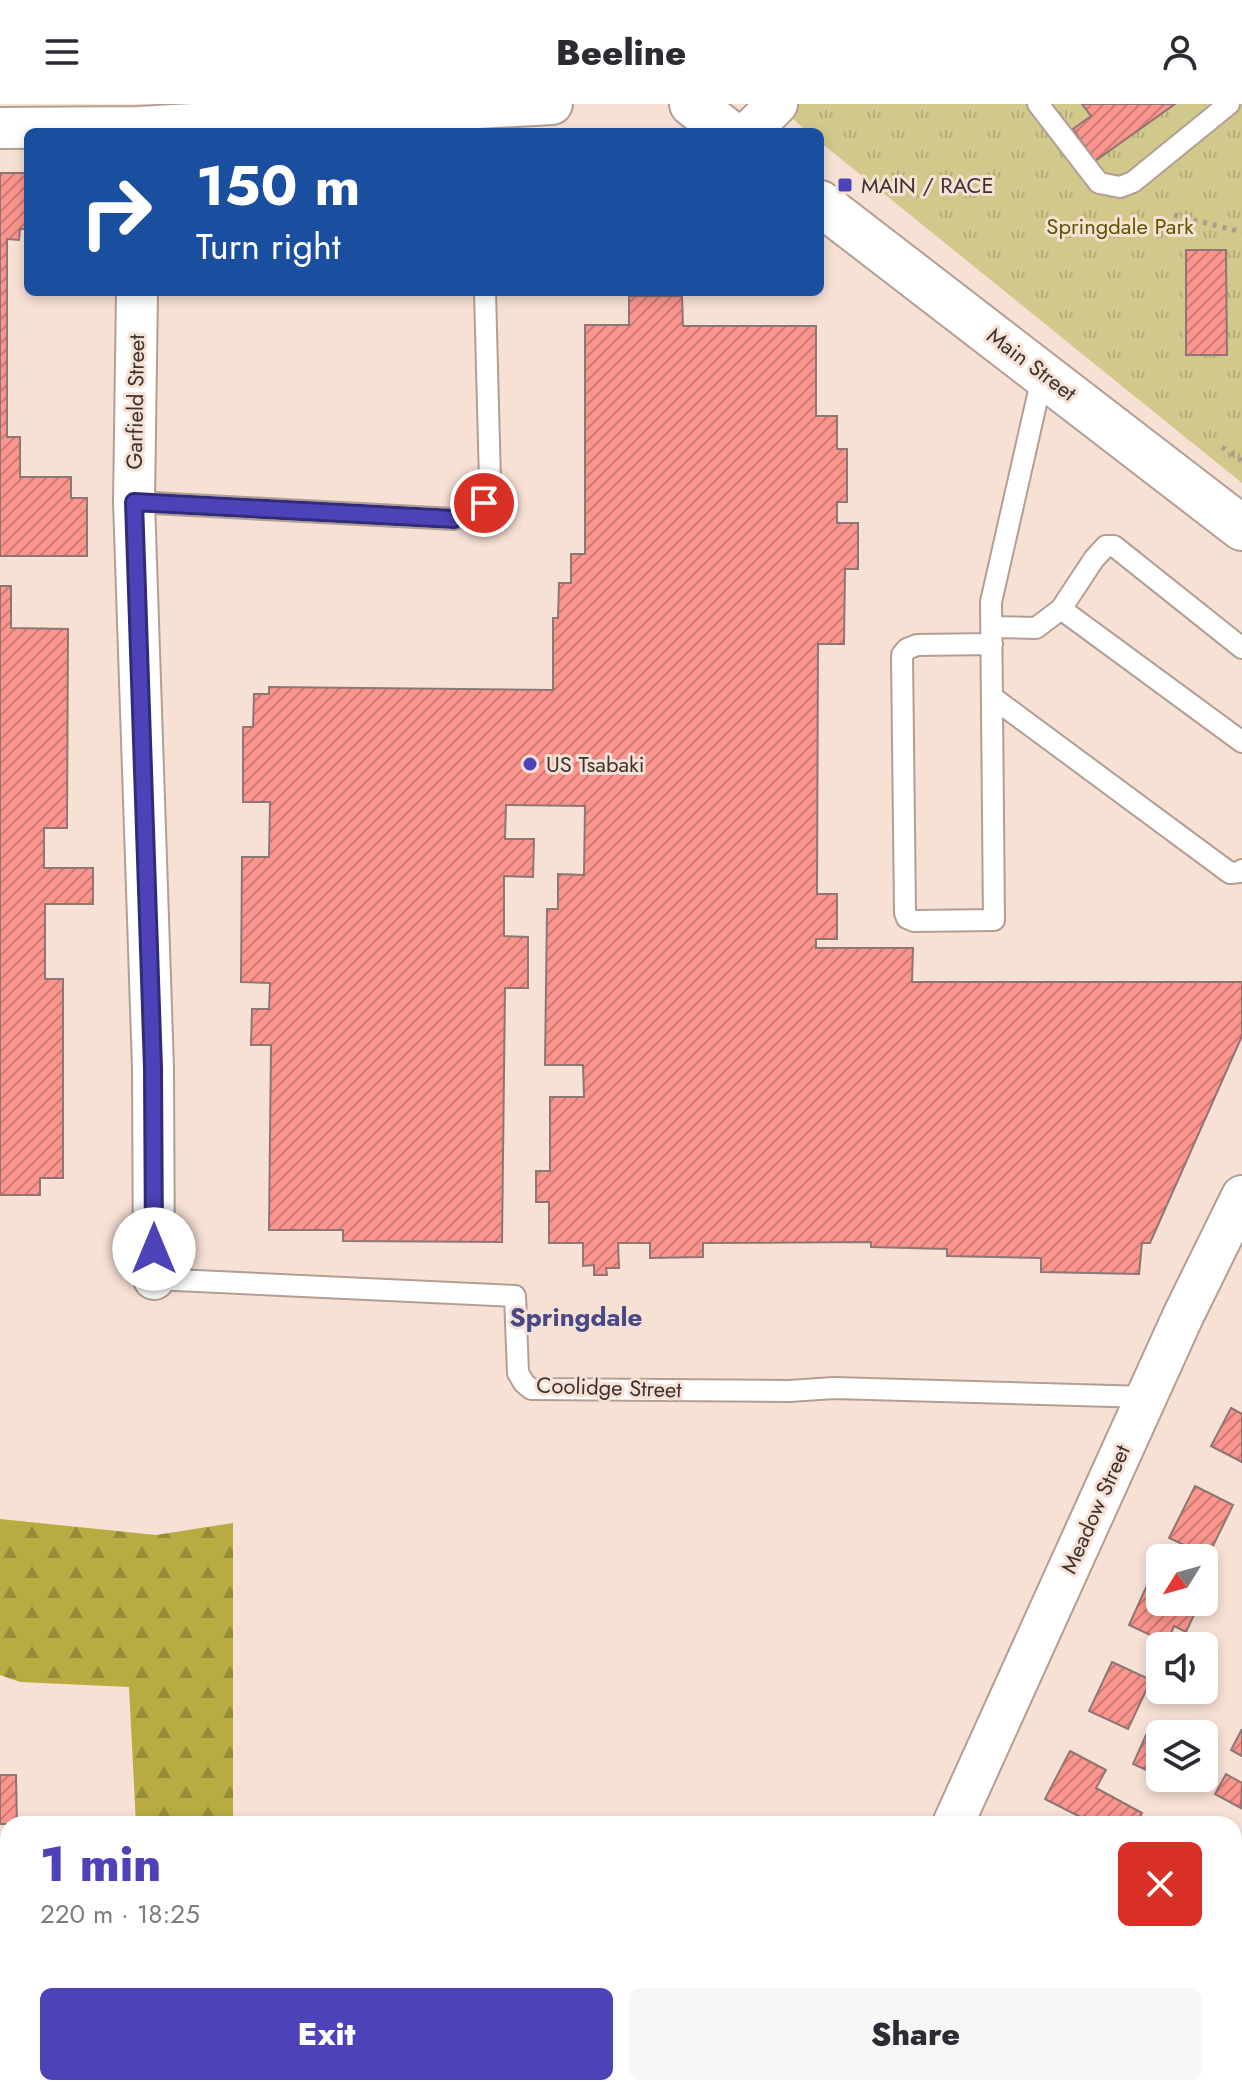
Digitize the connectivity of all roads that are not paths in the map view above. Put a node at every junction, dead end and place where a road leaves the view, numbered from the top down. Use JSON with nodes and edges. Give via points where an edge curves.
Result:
{"nodes":[{"id":1,"x":552,"y":104,"type":"edge"},
{"id":2,"x":692,"y":104,"type":"edge"},
{"id":3,"x":777,"y":104,"type":"edge"},
{"id":4,"x":1038,"y":104,"type":"edge"},
{"id":5,"x":1229,"y":104,"type":"edge"},
{"id":6,"x":481,"y":120,"type":"edge"},
{"id":7,"x":139,"y":121,"type":"edge"},
{"id":8,"x":0,"y":128,"type":"edge"},
{"id":9,"x":723,"y":128,"type":"edge"},
{"id":10,"x":753,"y":128,"type":"edge"},
{"id":11,"x":824,"y":206,"type":"edge"},
{"id":12,"x":137,"y":296,"type":"edge"},
{"id":13,"x":485,"y":296,"type":"edge"},
{"id":14,"x":1043,"y":373,"type":"junction"},
{"id":15,"x":134,"y":502,"type":"junction"},
{"id":16,"x":1242,"y":528,"type":"edge"},
{"id":17,"x":1061,"y":609,"type":"junction"},
{"id":18,"x":992,"y":636,"type":"junction"},
{"id":19,"x":1242,"y":648,"type":"edge"},
{"id":20,"x":992,"y":697,"type":"junction"},
{"id":21,"x":1242,"y":742,"type":"edge"},
{"id":22,"x":1242,"y":870,"type":"edge"},
{"id":23,"x":1242,"y":1196,"type":"edge"},
{"id":24,"x":154,"y":1279,"type":"joint"},
{"id":25,"x":1146,"y":1397,"type":"junction"},
{"id":26,"x":957,"y":1816,"type":"edge"}],
"edges":[{"from":1,"to":6,"type":"street"},
{"from":2,"to":9,"type":"main road"},
{"from":3,"to":10,"type":"street"},
{"from":4,"to":5,"type":"lane","via":[[1099,183],[1120,187]]},
{"from":6,"to":7,"type":"street"},
{"from":7,"to":8,"type":"street"},
{"from":11,"to":14,"type":"main road","name":"Main Street"},
{"from":12,"to":15,"type":"street","name":"Garfield Street"},
{"from":13,"to":15,"type":"lane","via":[[490,482],[484,503],[454,519]]},
{"from":14,"to":16,"type":"main road","name":"Main Street"},
{"from":14,"to":18,"type":"lane","via":[[991,602]]},
{"from":15,"to":24,"type":"street","name":"Garfield Street","via":[[153,1068]]},
{"from":17,"to":18,"type":"lane","via":[[1036,628]]},
{"from":17,"to":19,"type":"lane","via":[[1094,559],[1106,546],[1114,546]]},
{"from":17,"to":21,"type":"lane"},
{"from":18,"to":20,"type":"lane"},
{"from":18,"to":20,"type":"lane","via":[[917,645],[902,655],[905,913],[914,921],[994,920]]},
{"from":20,"to":22,"type":"lane","via":[[1230,873]]},
{"from":23,"to":25,"type":"street","name":"Meadow Street"},
{"from":24,"to":25,"type":"lane","name":"Coolidge Street","via":[[515,1296],[518,1373],[531,1389],[834,1388]]},
{"from":25,"to":26,"type":"street","name":"Meadow Street"}]}
